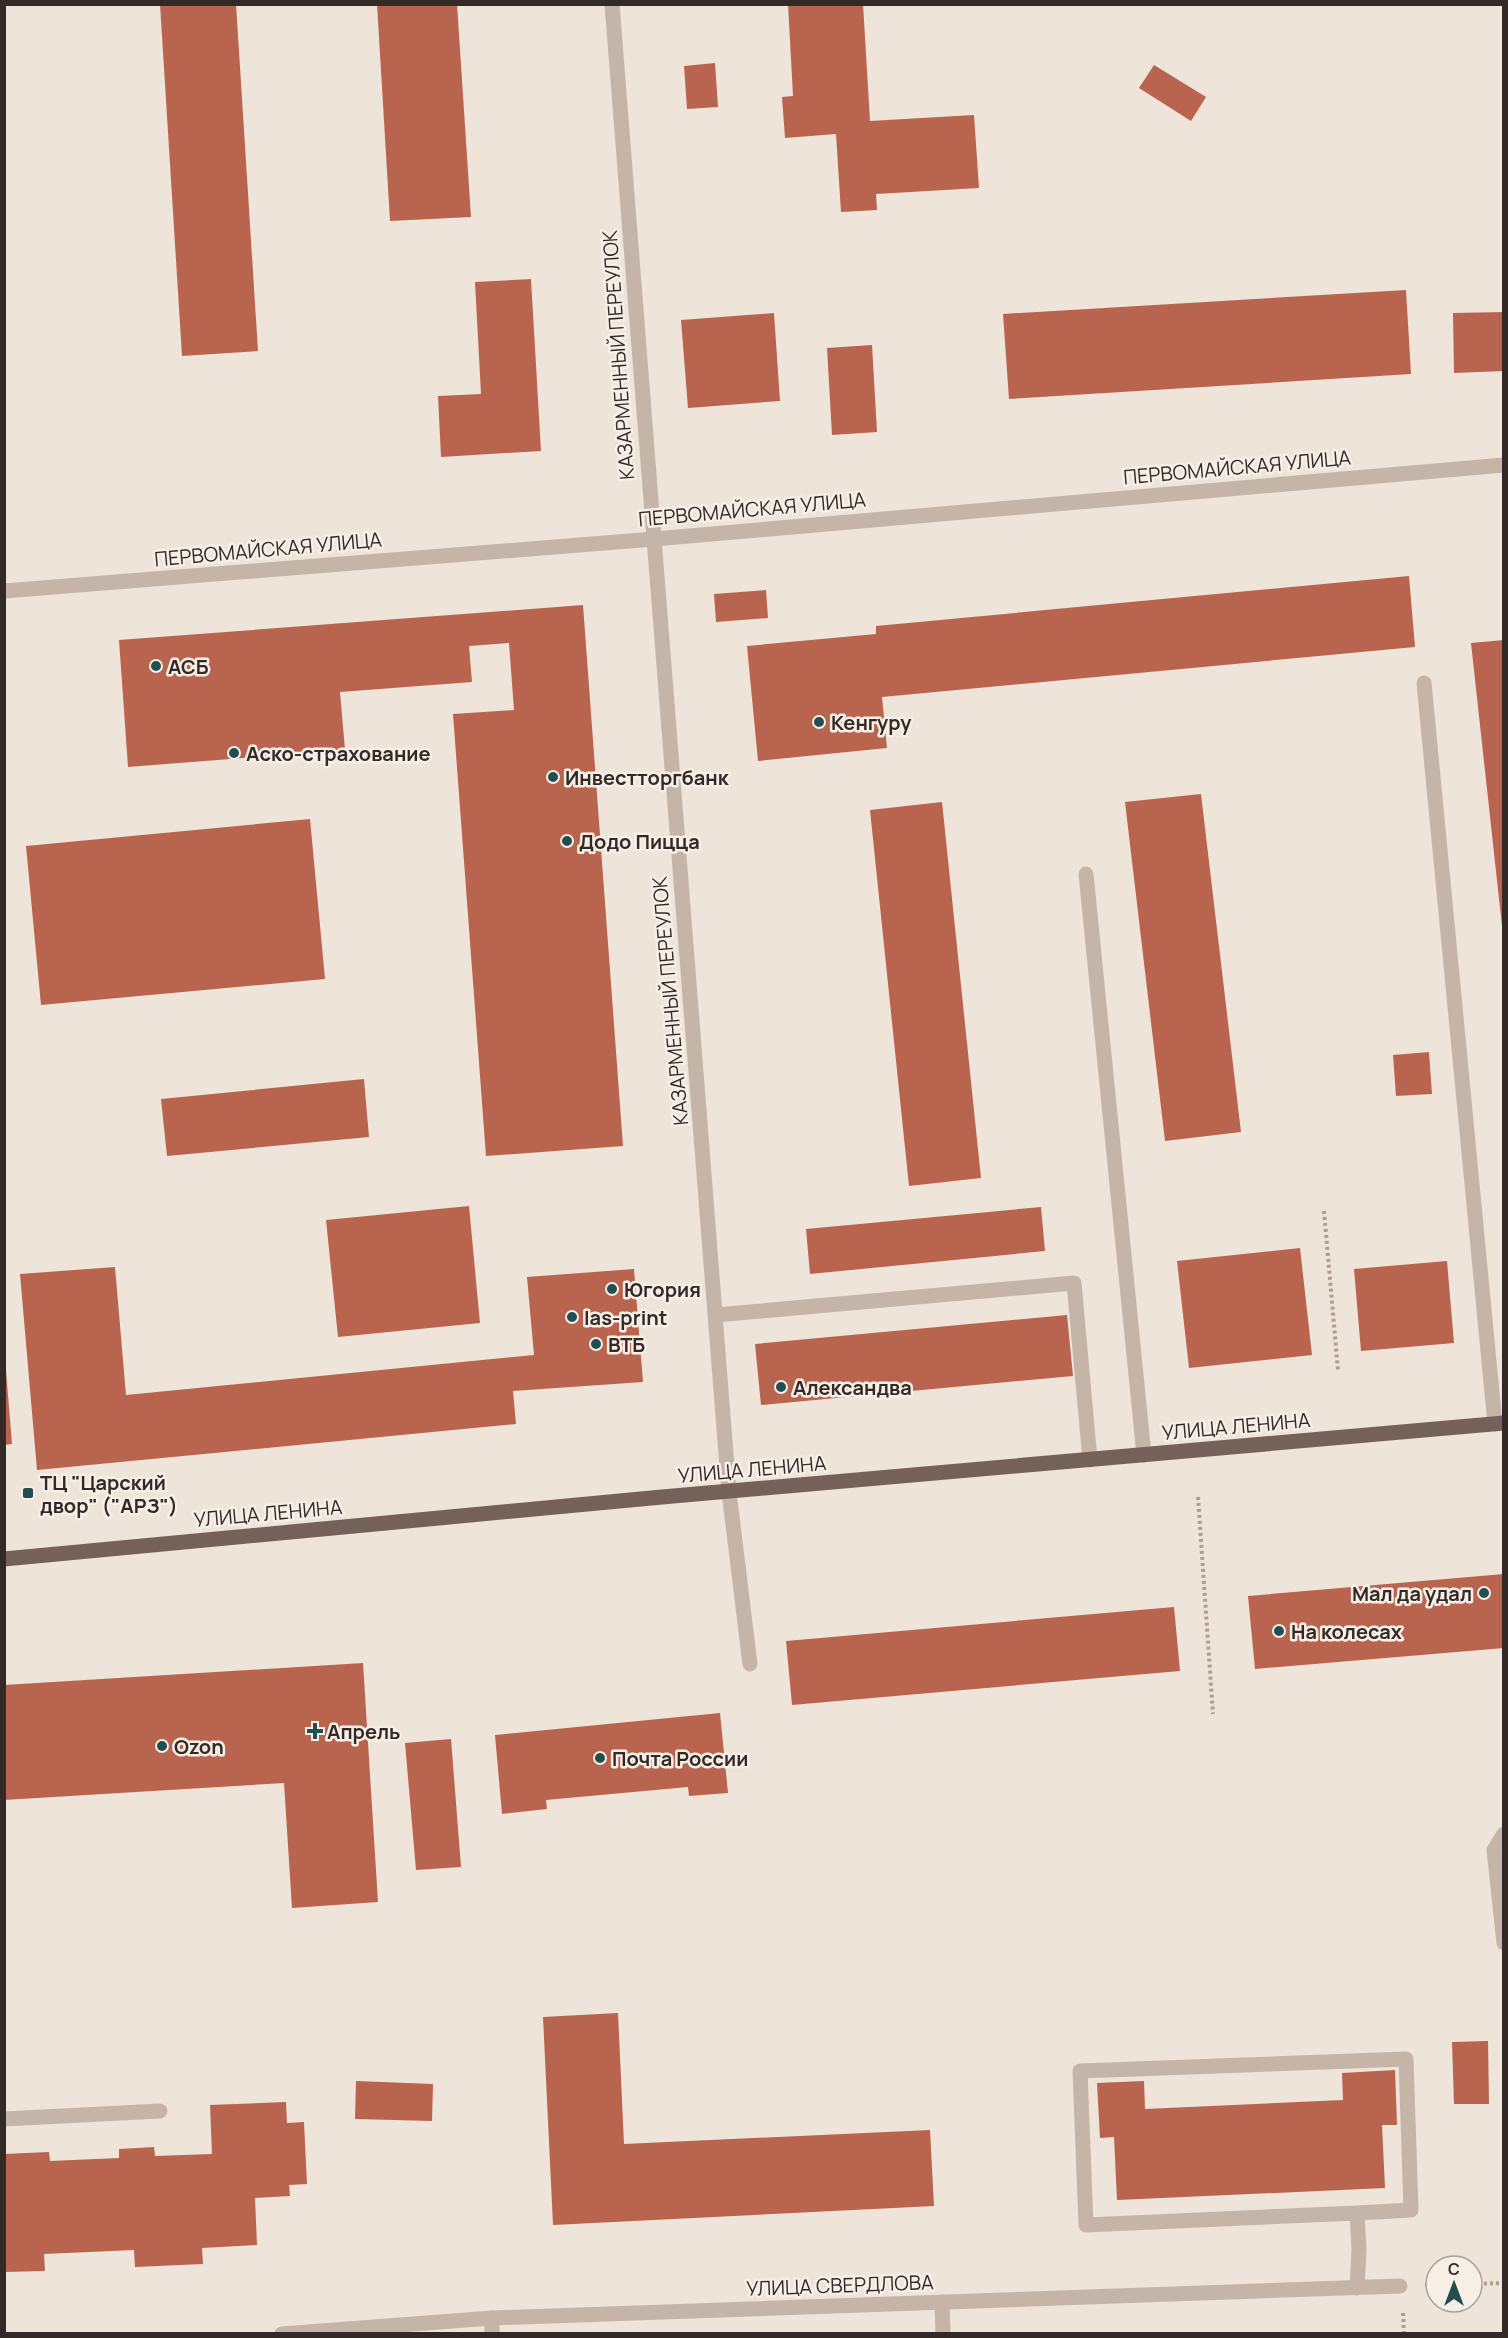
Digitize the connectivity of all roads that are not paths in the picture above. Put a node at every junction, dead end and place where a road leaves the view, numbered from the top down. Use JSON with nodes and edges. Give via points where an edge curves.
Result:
{"nodes":[{"id":1,"x":612,"y":4,"type":"edge"},
{"id":2,"x":1503,"y":465,"type":"edge"},
{"id":3,"x":654,"y":539,"type":"junction"},
{"id":4,"x":4,"y":591,"type":"edge"},
{"id":5,"x":1424,"y":683,"type":"dead end"},
{"id":6,"x":1086,"y":874,"type":"dead end"},
{"id":7,"x":716,"y":1315,"type":"junction"},
{"id":8,"x":1499,"y":1423,"type":"edge"},
{"id":9,"x":1144,"y":1455,"type":"junction"},
{"id":10,"x":1090,"y":1460,"type":"junction"},
{"id":11,"x":729,"y":1492,"type":"junction"},
{"id":12,"x":4,"y":1559,"type":"edge"},
{"id":13,"x":750,"y":1664,"type":"dead end"},
{"id":14,"x":1503,"y":1834,"type":"edge"},
{"id":15,"x":1503,"y":1943,"type":"edge"},
{"id":16,"x":160,"y":2111,"type":"dead end"},
{"id":17,"x":4,"y":2119,"type":"edge"},
{"id":18,"x":1357,"y":2213,"type":"junction"},
{"id":19,"x":1400,"y":2286,"type":"dead end"},
{"id":20,"x":1357,"y":2288,"type":"junction"},
{"id":21,"x":942,"y":2302,"type":"junction"},
{"id":22,"x":492,"y":2326,"type":"edge"},
{"id":23,"x":282,"y":2334,"type":"edge"},
{"id":24,"x":943,"y":2334,"type":"edge"}],
"edges":[{"from":1,"to":3,"type":"street","name":"КАЗАРМЕННЫЙ ПЕРЕУЛОК"},
{"from":2,"to":3,"type":"street","name":"ПЕРВОМАЙСКАЯ УЛИЦА"},
{"from":3,"to":4,"type":"street","name":"ПЕРВОМАЙСКАЯ УЛИЦА"},
{"from":3,"to":7,"type":"street","name":"КАЗАРМЕННЫЙ ПЕРЕУЛОК"},
{"from":5,"to":8,"type":"street"},
{"from":6,"to":9,"type":"street"},
{"from":7,"to":10,"type":"street","via":[[1074,1283]]},
{"from":7,"to":11,"type":"street","name":"КАЗАРМЕННЫЙ ПЕРЕУЛОК"},
{"from":8,"to":9,"type":"main road","name":"УЛИЦА ЛЕНИНА"},
{"from":9,"to":10,"type":"main road","name":"УЛИЦА ЛЕНИНА"},
{"from":10,"to":11,"type":"main road","name":"УЛИЦА ЛЕНИНА"},
{"from":11,"to":12,"type":"main road","name":"УЛИЦА ЛЕНИНА"},
{"from":11,"to":13,"type":"street","name":"КАЗАРМЕННЫЙ ПЕРЕУЛОК"},
{"from":14,"to":15,"type":"street","via":[[1494,1850]]},
{"from":16,"to":17,"type":"street"},
{"from":18,"to":18,"type":"street","via":[[1086,2224],[1080,2071],[1406,2059],[1411,2210]]},
{"from":18,"to":20,"type":"street"},
{"from":19,"to":20,"type":"street","name":"УЛИЦА СВЕРДЛОВА"},
{"from":20,"to":21,"type":"street","name":"УЛИЦА СВЕРДЛОВА"},
{"from":21,"to":22,"type":"street","name":"УЛИЦА СВЕРДЛОВА"},
{"from":21,"to":24,"type":"street"},
{"from":22,"to":23,"type":"street","name":"УЛИЦА СВЕРДЛОВА"}]}
